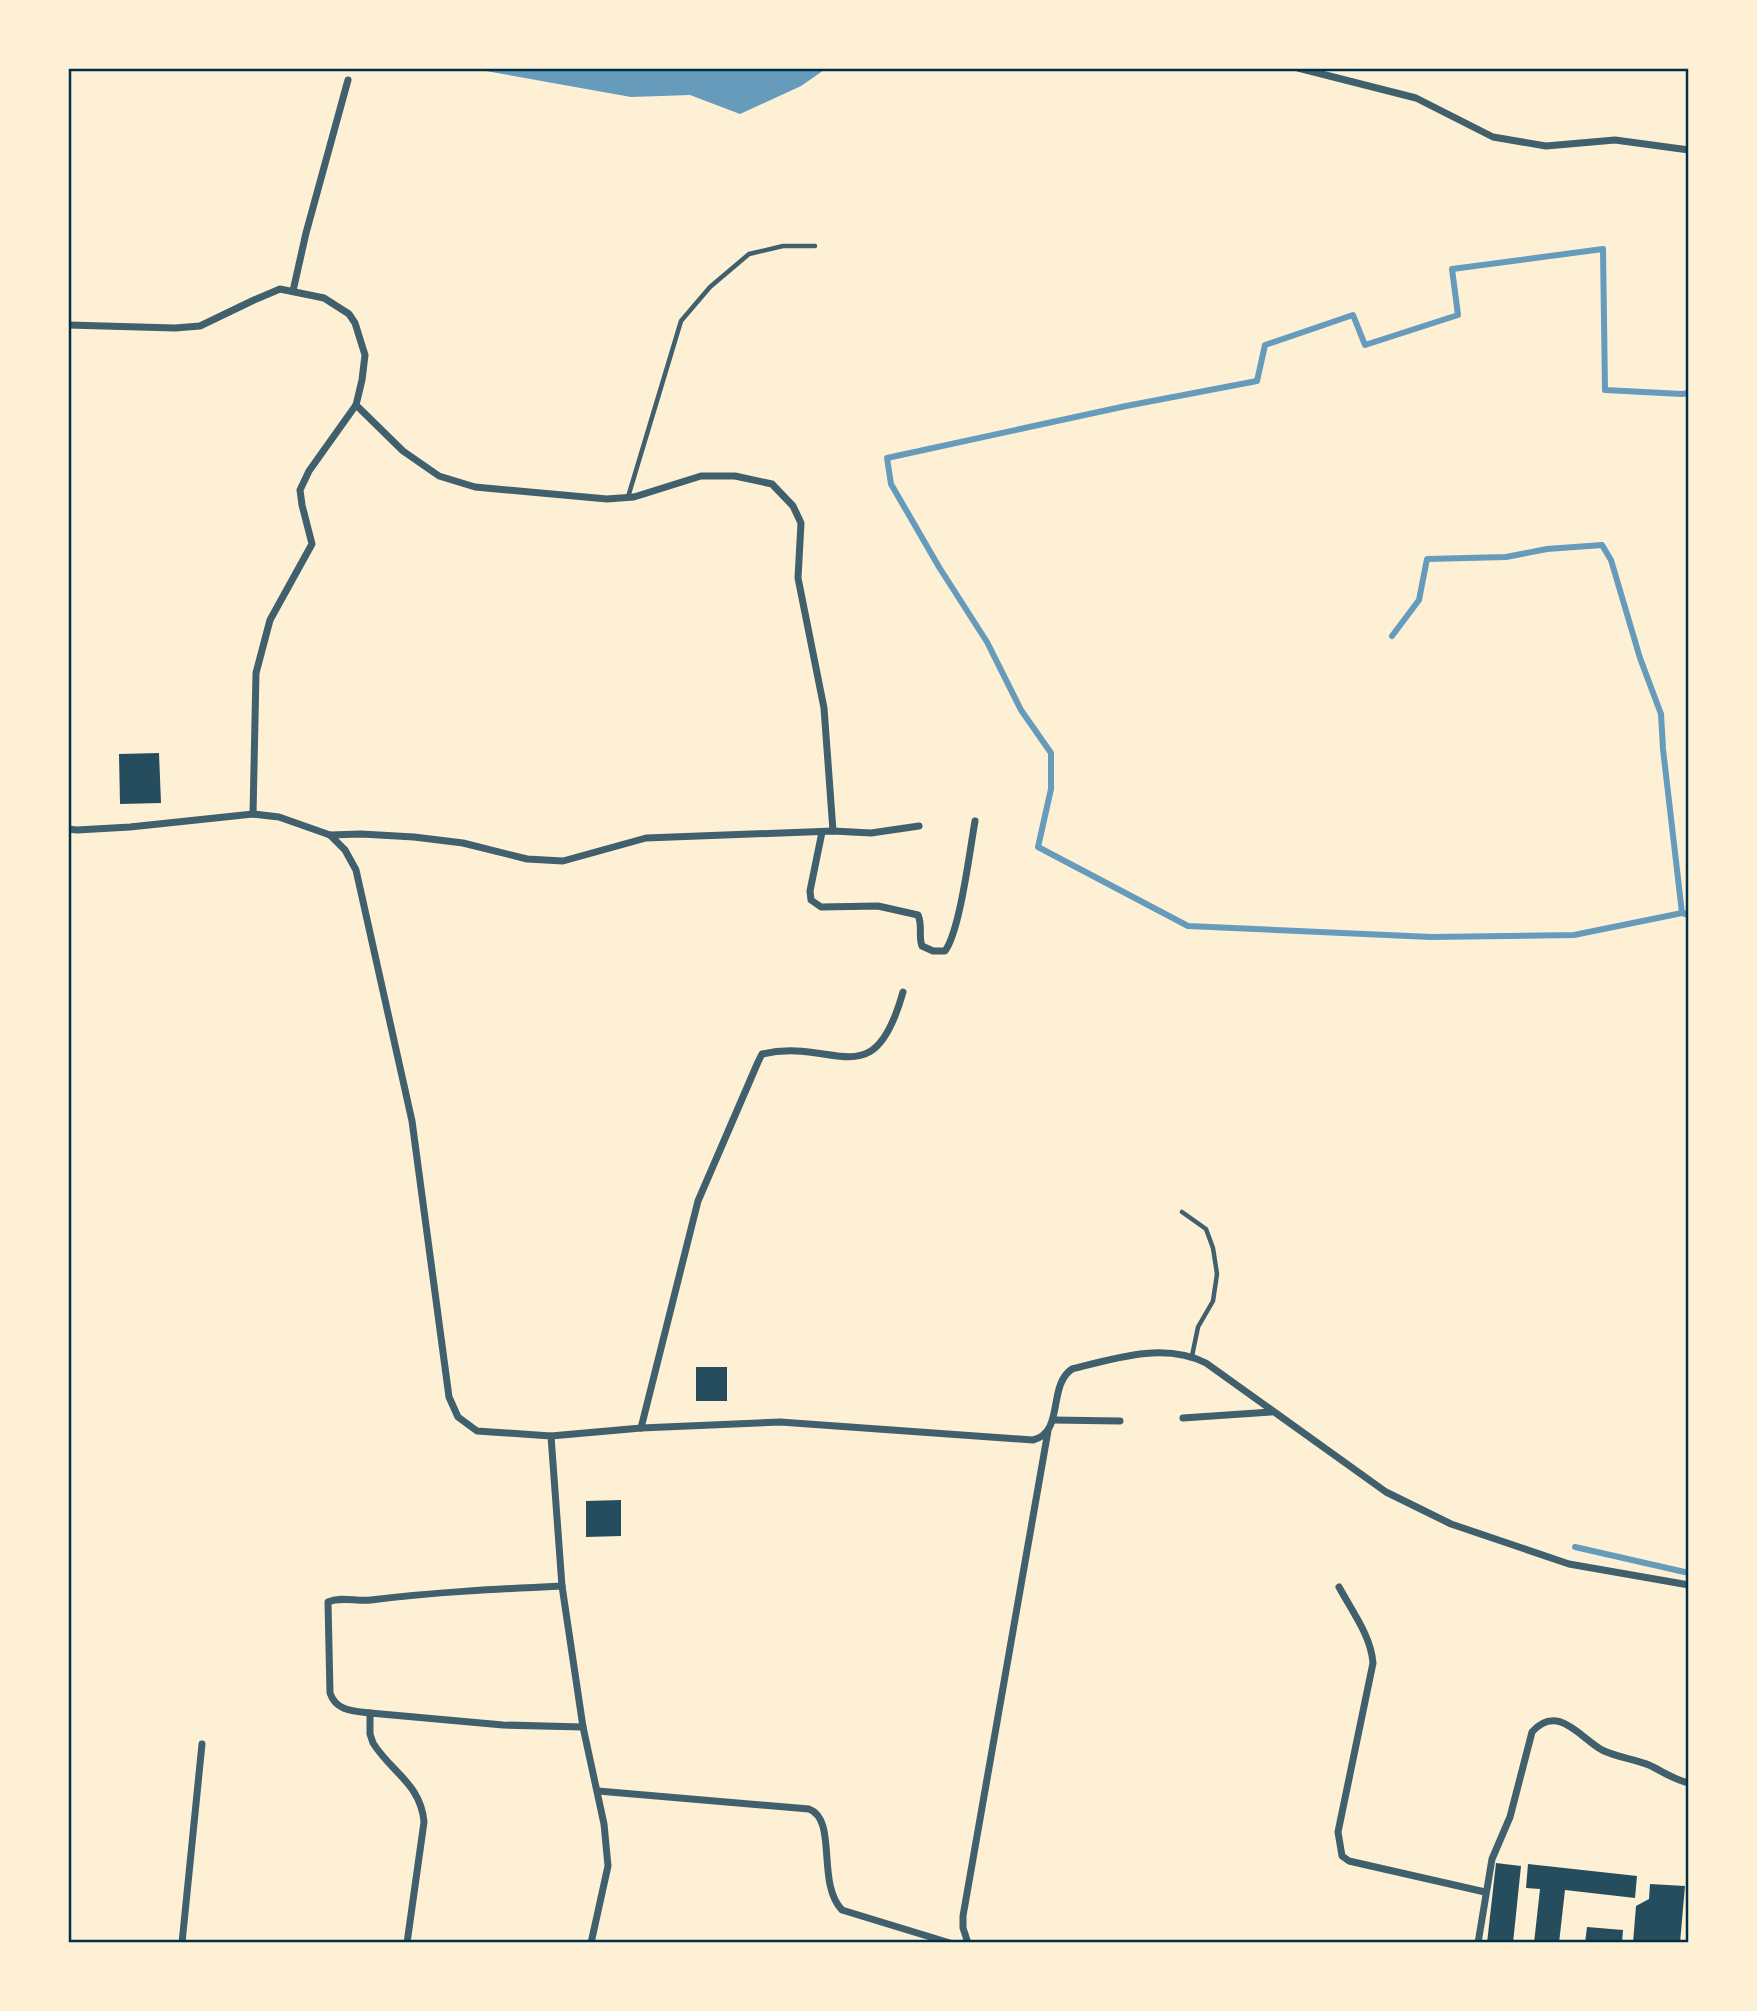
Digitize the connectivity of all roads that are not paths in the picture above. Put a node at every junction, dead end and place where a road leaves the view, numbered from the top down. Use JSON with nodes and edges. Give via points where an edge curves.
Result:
{"nodes":[{"id":1,"x":1298,"y":68,"type":"edge"},
{"id":2,"x":348,"y":80,"type":"dead end"},
{"id":3,"x":1689,"y":150,"type":"edge"},
{"id":4,"x":815,"y":246,"type":"dead end"},
{"id":5,"x":293,"y":291,"type":"junction"},
{"id":6,"x":68,"y":325,"type":"edge"},
{"id":7,"x":356,"y":405,"type":"junction"},
{"id":8,"x":628,"y":497,"type":"junction"},
{"id":9,"x":253,"y":814,"type":"junction"},
{"id":10,"x":975,"y":821,"type":"dead end"},
{"id":11,"x":919,"y":826,"type":"dead end"},
{"id":12,"x":68,"y":829,"type":"edge"},
{"id":13,"x":832,"y":831,"type":"junction"},
{"id":14,"x":822,"y":832,"type":"junction"},
{"id":15,"x":330,"y":835,"type":"junction"},
{"id":16,"x":903,"y":992,"type":"dead end"},
{"id":17,"x":1182,"y":1212,"type":"dead end"},
{"id":18,"x":1192,"y":1356,"type":"junction"},
{"id":19,"x":1272,"y":1412,"type":"junction"},
{"id":20,"x":1183,"y":1418,"type":"dead end"},
{"id":21,"x":1053,"y":1420,"type":"junction"},
{"id":22,"x":1120,"y":1421,"type":"dead end"},
{"id":23,"x":641,"y":1428,"type":"junction"},
{"id":24,"x":1048,"y":1430,"type":"junction"},
{"id":25,"x":551,"y":1437,"type":"junction"},
{"id":26,"x":1689,"y":1585,"type":"edge"},
{"id":27,"x":562,"y":1586,"type":"junction"},
{"id":28,"x":1339,"y":1587,"type":"dead end"},
{"id":29,"x":370,"y":1713,"type":"junction"},
{"id":30,"x":583,"y":1727,"type":"junction"},
{"id":31,"x":202,"y":1744,"type":"dead end"},
{"id":32,"x":1689,"y":1783,"type":"edge"},
{"id":33,"x":598,"y":1791,"type":"junction"},
{"id":34,"x":1485,"y":1892,"type":"junction"},
{"id":35,"x":183,"y":1943,"type":"edge"},
{"id":36,"x":407,"y":1943,"type":"edge"},
{"id":37,"x":591,"y":1943,"type":"edge"},
{"id":38,"x":950,"y":1943,"type":"edge"},
{"id":39,"x":968,"y":1943,"type":"edge"},
{"id":40,"x":1478,"y":1943,"type":"edge"}],
"edges":[{"from":1,"to":3,"type":"street","via":[[1416,97],[1493,137],[1546,146],[1615,141]]},
{"from":2,"to":5,"type":"street"},
{"from":4,"to":8,"type":"lane","via":[[783,246],[749,254],[710,287],[681,321]]},
{"from":5,"to":6,"type":"street","via":[[279,289],[200,326]]},
{"from":5,"to":7,"type":"street","via":[[324,298],[355,323],[365,355]]},
{"from":7,"to":8,"type":"street","via":[[402,451],[439,476],[475,487]]},
{"from":7,"to":9,"type":"street","via":[[300,490],[312,544],[270,620],[256,673]]},
{"from":8,"to":13,"type":"street","via":[[701,476],[735,476],[772,484],[793,506],[801,523],[798,579],[824,708]]},
{"from":9,"to":12,"type":"street"},
{"from":9,"to":15,"type":"street","via":[[279,817]]},
{"from":10,"to":14,"type":"street","via":[[950,945],[945,951],[922,946],[918,915],[878,906],[821,907],[811,900]]},
{"from":11,"to":13,"type":"street","via":[[871,834]]},
{"from":13,"to":14,"type":"street"},
{"from":14,"to":15,"type":"street","via":[[646,838],[563,861],[527,859],[414,837]]},
{"from":15,"to":25,"type":"street","via":[[356,870],[412,1121],[453,1408],[477,1430]]},
{"from":16,"to":23,"type":"street","via":[[883,1041],[868,1055],[762,1054],[698,1201]]},
{"from":17,"to":18,"type":"lane","via":[[1206,1228],[1217,1274],[1213,1301],[1198,1327]]},
{"from":18,"to":19,"type":"street"},
{"from":18,"to":21,"type":"street","via":[[1152,1352],[1072,1369],[1059,1387]]},
{"from":19,"to":20,"type":"street"},
{"from":19,"to":26,"type":"street","via":[[1386,1492],[1451,1524],[1569,1564]]},
{"from":21,"to":22,"type":"street"},
{"from":21,"to":24,"type":"street"},
{"from":23,"to":24,"type":"street","via":[[779,1422],[1026,1441]]},
{"from":23,"to":25,"type":"street"},
{"from":24,"to":39,"type":"street","via":[[963,1916]]},
{"from":25,"to":27,"type":"street"},
{"from":27,"to":29,"type":"street","via":[[330,1600],[330,1693],[337,1706]]},
{"from":27,"to":30,"type":"street"},
{"from":28,"to":34,"type":"street","via":[[1372,1650],[1373,1663],[1338,1832],[1342,1856]]},
{"from":29,"to":30,"type":"street"},
{"from":29,"to":36,"type":"street","via":[[373,1743],[414,1790],[423,1810]]},
{"from":30,"to":33,"type":"street"},
{"from":31,"to":35,"type":"street"},
{"from":32,"to":34,"type":"street","via":[[1601,1749],[1572,1726],[1540,1723],[1527,1747]]},
{"from":33,"to":37,"type":"street","via":[[608,1866]]},
{"from":33,"to":38,"type":"street","via":[[816,1811],[823,1821],[830,1891],[842,1910]]},
{"from":34,"to":40,"type":"street"}]}
